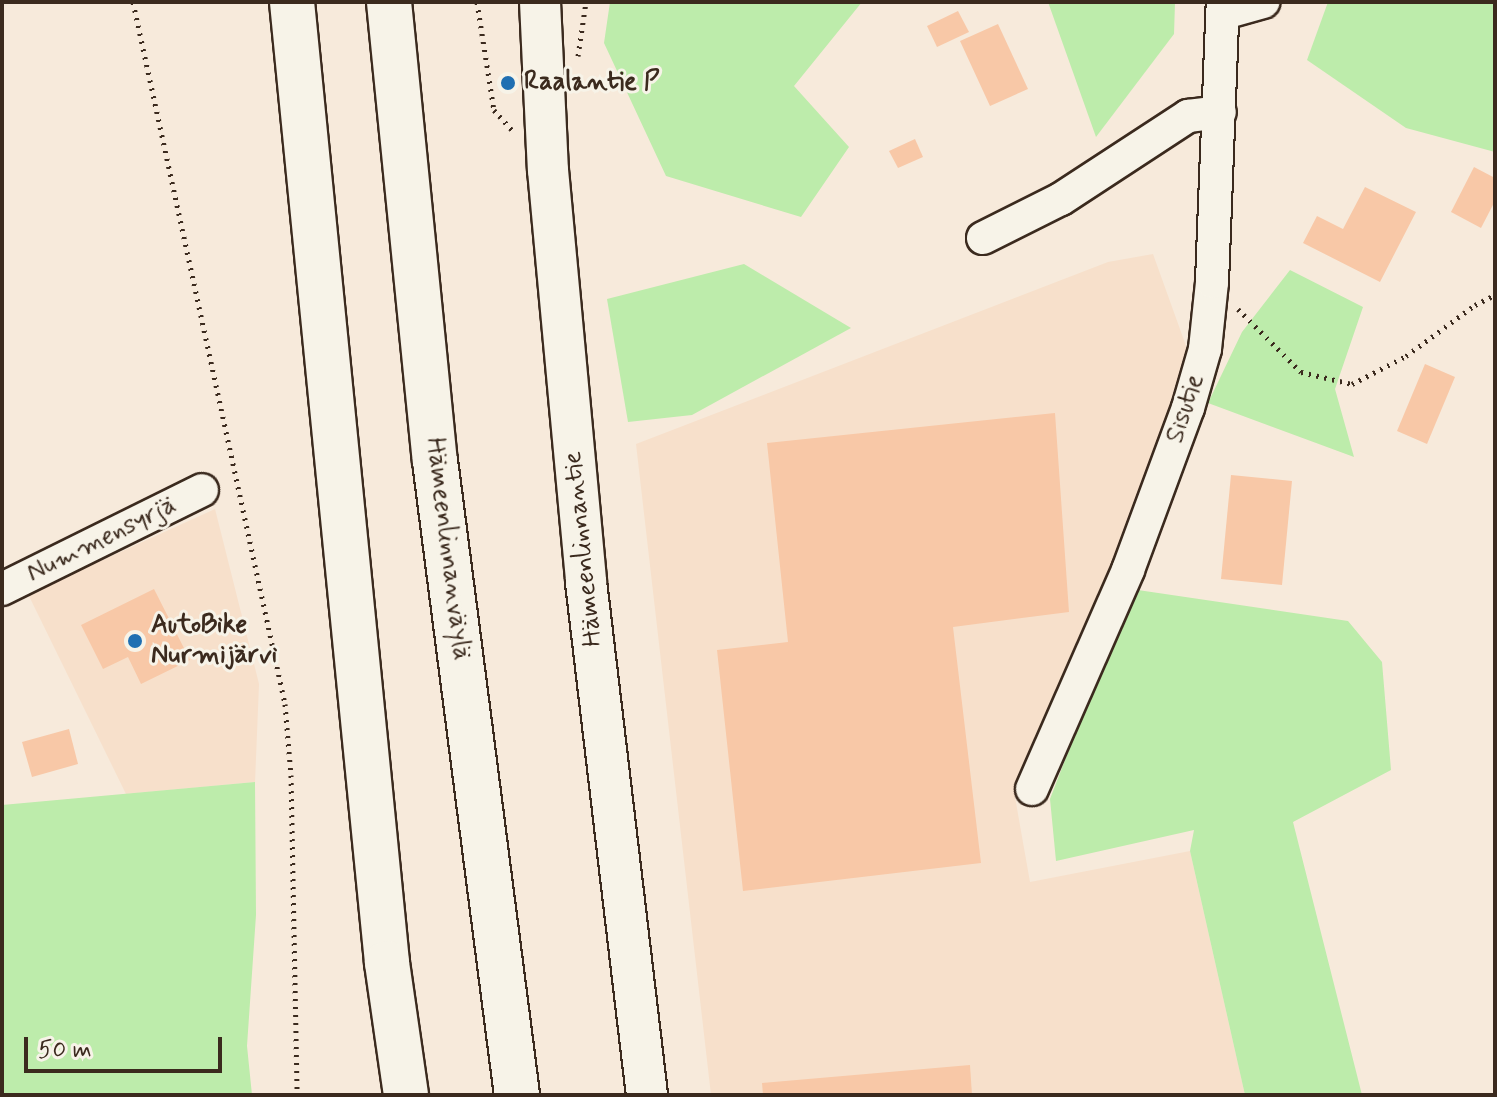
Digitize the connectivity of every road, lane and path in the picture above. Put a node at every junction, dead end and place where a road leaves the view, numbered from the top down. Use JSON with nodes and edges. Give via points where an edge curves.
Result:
{"nodes":[{"id":1,"x":133,"y":2,"type":"edge"},
{"id":2,"x":292,"y":2,"type":"edge"},
{"id":3,"x":389,"y":2,"type":"edge"},
{"id":4,"x":477,"y":2,"type":"edge"},
{"id":5,"x":540,"y":2,"type":"edge"},
{"id":6,"x":1263,"y":2,"type":"edge"},
{"id":7,"x":1224,"y":8,"type":"edge"},
{"id":8,"x":1220,"y":112,"type":"junction"},
{"id":9,"x":548,"y":170,"type":"junction"},
{"id":10,"x":983,"y":238,"type":"dead end"},
{"id":11,"x":1212,"y":282,"type":"junction"},
{"id":12,"x":1495,"y":295,"type":"edge"},
{"id":13,"x":202,"y":490,"type":"dead end"},
{"id":14,"x":2,"y":589,"type":"edge"},
{"id":15,"x":1032,"y":789,"type":"dead end"},
{"id":16,"x":297,"y":1095,"type":"edge"},
{"id":17,"x":406,"y":1095,"type":"edge"},
{"id":18,"x":517,"y":1095,"type":"edge"},
{"id":19,"x":647,"y":1095,"type":"edge"}],
"edges":[{"from":1,"to":16,"type":"path","via":[[285,704]]},
{"from":2,"to":17,"type":"highway","via":[[387,963]]},
{"from":3,"to":18,"type":"highway","name":"Hämeenlinnanväylä","via":[[435,461]]},
{"from":4,"to":9,"type":"path","via":[[494,110]]},
{"from":5,"to":9,"type":"main road","name":"Hämeenlinnantie"},
{"from":6,"to":7,"type":"street"},
{"from":7,"to":8,"type":"street","name":"Sisutie"},
{"from":8,"to":10,"type":"street","via":[[1188,116],[1061,199]]},
{"from":8,"to":11,"type":"street","name":"Sisutie"},
{"from":9,"to":19,"type":"main road","name":"Hämeenlinnantie","via":[[586,582]]},
{"from":11,"to":12,"type":"path","via":[[1301,372],[1352,384],[1406,356]]},
{"from":11,"to":15,"type":"street","name":"Sisutie","via":[[1205,349],[1188,408],[1128,570]]},
{"from":13,"to":14,"type":"street","name":"Nummensyrjä"}]}
